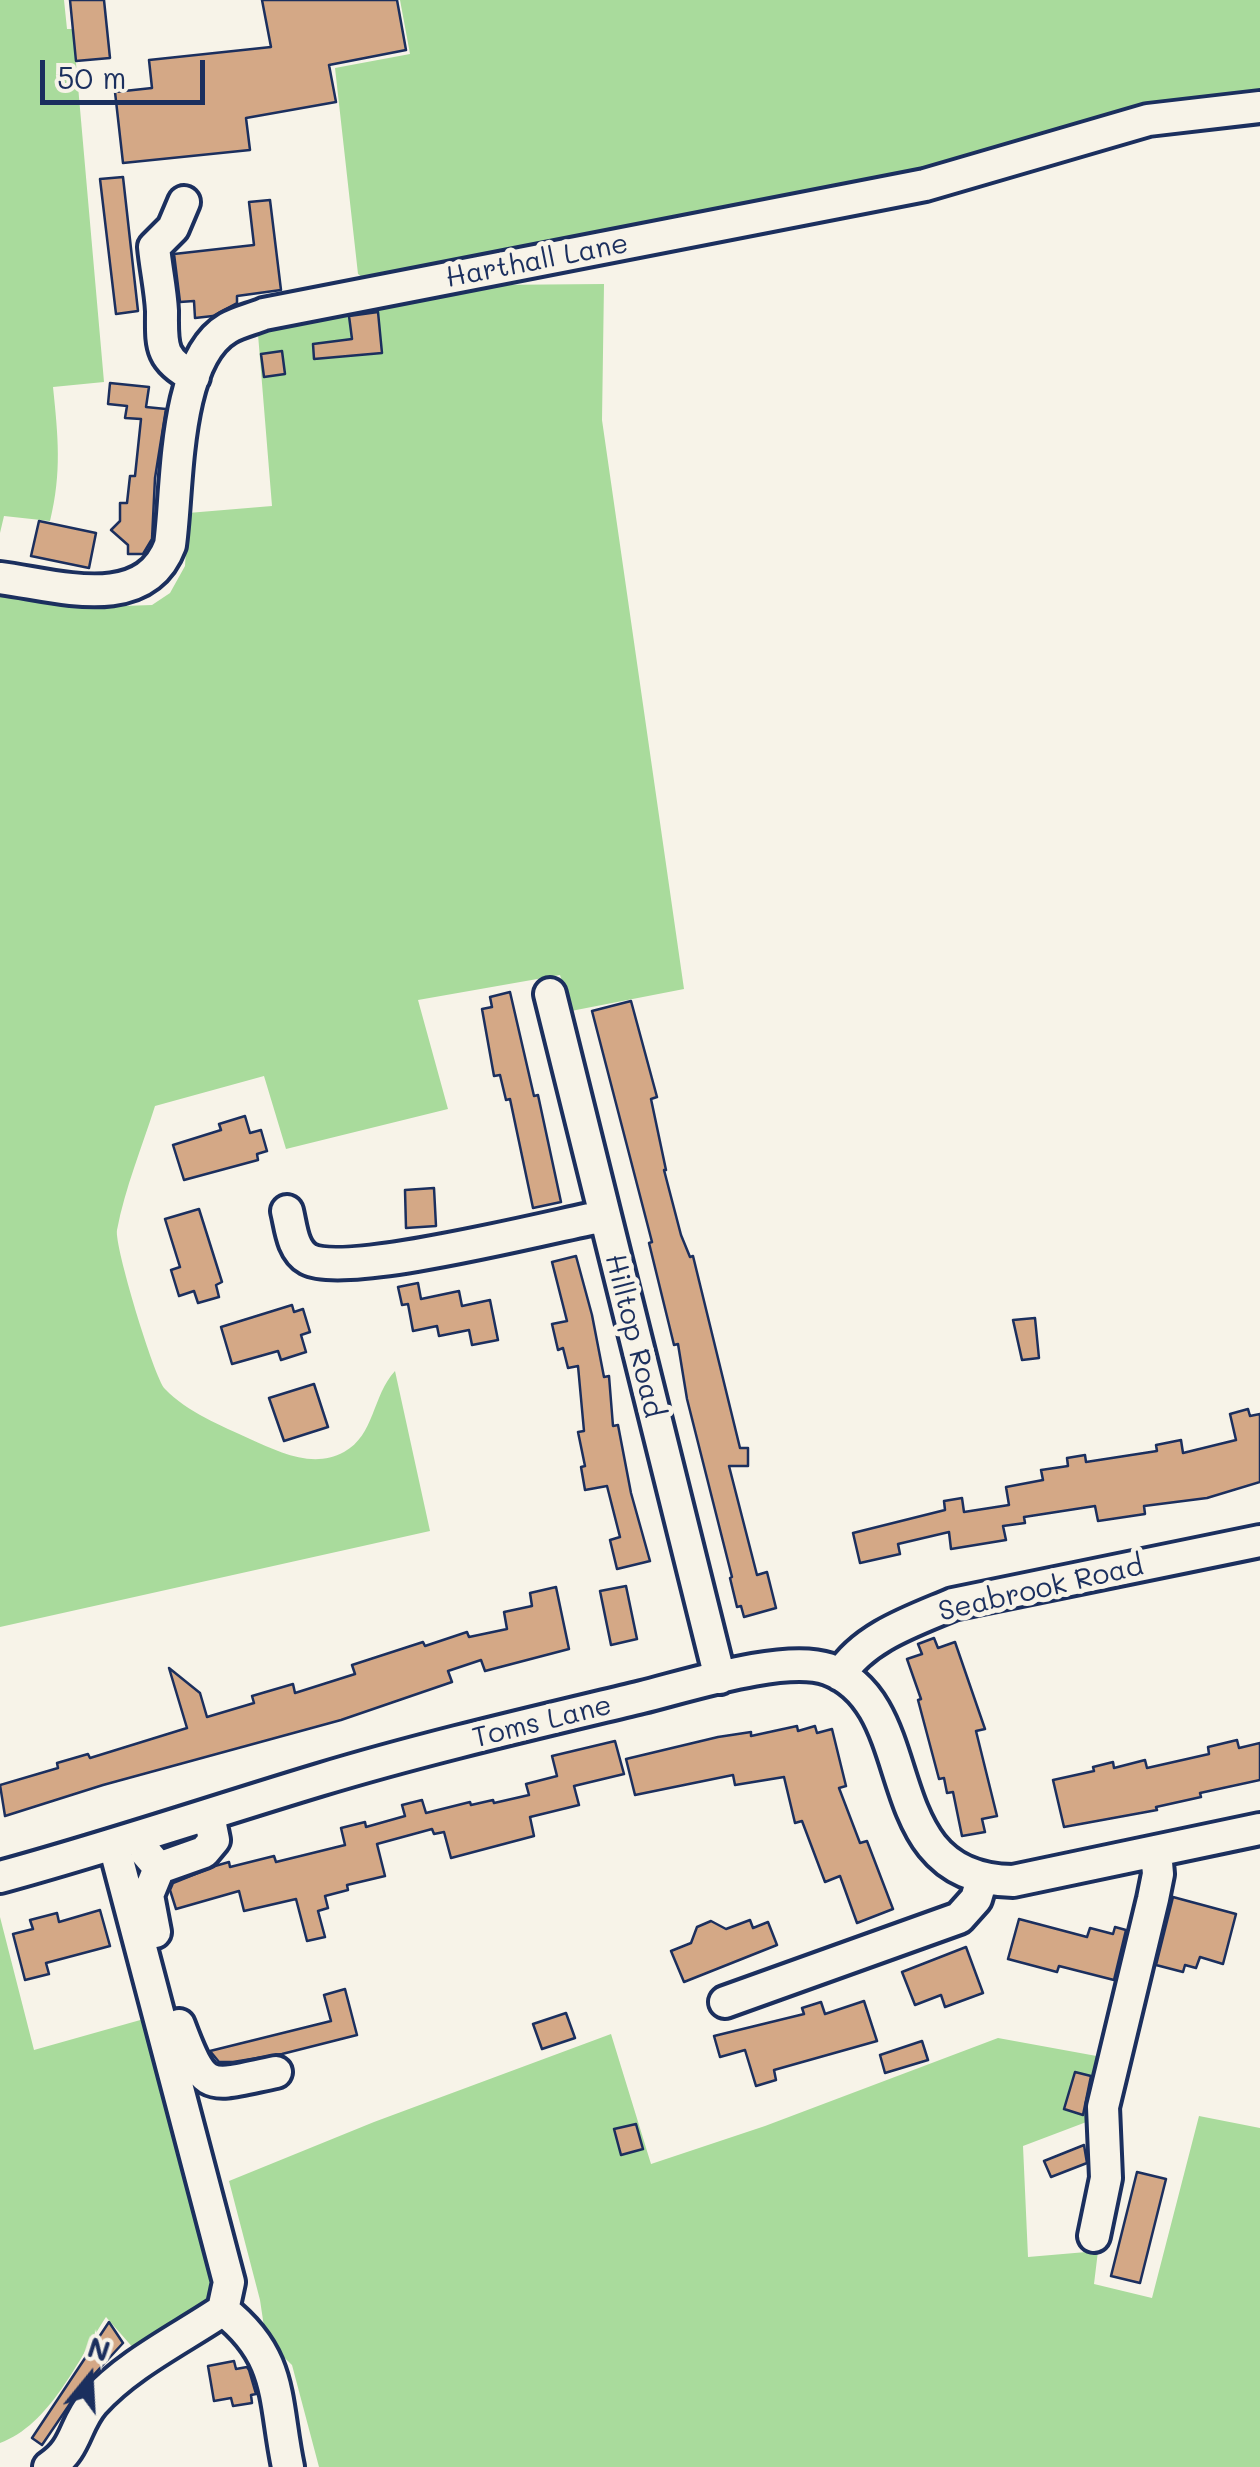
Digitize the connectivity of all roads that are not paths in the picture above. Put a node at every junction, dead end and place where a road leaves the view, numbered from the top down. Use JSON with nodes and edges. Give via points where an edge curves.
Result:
{"nodes":[{"id":1,"x":1260,"y":107,"type":"edge"},
{"id":2,"x":184,"y":202,"type":"dead end"},
{"id":3,"x":194,"y":377,"type":"junction"},
{"id":4,"x":0,"y":578,"type":"edge"},
{"id":5,"x":550,"y":994,"type":"dead end"},
{"id":6,"x":288,"y":1211,"type":"dead end"},
{"id":7,"x":604,"y":1216,"type":"junction"},
{"id":8,"x":1260,"y":1541,"type":"edge"},
{"id":9,"x":840,"y":1675,"type":"junction"},
{"id":10,"x":720,"y":1678,"type":"junction"},
{"id":11,"x":209,"y":1815,"type":"junction"},
{"id":12,"x":1260,"y":1829,"type":"edge"},
{"id":13,"x":128,"y":1840,"type":"junction"},
{"id":14,"x":1156,"y":1851,"type":"junction"},
{"id":15,"x":159,"y":1868,"type":"junction"},
{"id":16,"x":0,"y":1877,"type":"edge"},
{"id":17,"x":982,"y":1879,"type":"junction"},
{"id":18,"x":725,"y":2002,"type":"dead end"},
{"id":19,"x":276,"y":2072,"type":"dead end"},
{"id":20,"x":1094,"y":2236,"type":"dead end"},
{"id":21,"x":223,"y":2310,"type":"junction"},
{"id":22,"x":48,"y":2467,"type":"edge"},
{"id":23,"x":288,"y":2467,"type":"edge"}],
"edges":[{"from":1,"to":3,"type":"street","name":"Harthall Lane","via":[[1148,120],[925,185],[264,314],[213,340]]},
{"from":2,"to":3,"type":"street","via":[[154,247],[160,341],[168,358]]},
{"from":3,"to":4,"type":"street","name":"Harthall Lane","via":[[170,545],[154,572],[128,588],[98,591]]},
{"from":5,"to":7,"type":"street","name":"Hilltop Road"},
{"from":6,"to":7,"type":"street","via":[[298,1249],[309,1260],[341,1262],[409,1256]]},
{"from":7,"to":10,"type":"street","name":"Hilltop Road"},
{"from":8,"to":9,"type":"street","name":"Seabrook Road","via":[[954,1604],[866,1647]]},
{"from":9,"to":10,"type":"street","name":"Toms Lane","via":[[798,1665]]},
{"from":9,"to":17,"type":"street","via":[[878,1716],[923,1834],[951,1864]]},
{"from":10,"to":11,"type":"street","name":"Toms Lane","via":[[378,1764]]},
{"from":11,"to":13,"type":"street","name":"Toms Lane"},
{"from":11,"to":15,"type":"street","via":[[211,1846]]},
{"from":12,"to":14,"type":"street"},
{"from":13,"to":15,"type":"street"},
{"from":13,"to":16,"type":"street","name":"Toms Lane"},
{"from":13,"to":21,"type":"street","via":[[224,2253],[229,2282]]},
{"from":14,"to":17,"type":"street","via":[[1012,1881]]},
{"from":14,"to":20,"type":"street","via":[[1153,1899],[1103,2107],[1106,2178]]},
{"from":15,"to":19,"type":"street","via":[[148,1905],[193,2062],[220,2084]]},
{"from":17,"to":18,"type":"street","via":[[976,1900],[959,1918]]},
{"from":21,"to":22,"type":"street","via":[[95,2400],[71,2446]]},
{"from":21,"to":23,"type":"street","via":[[258,2344],[269,2366]]}]}
